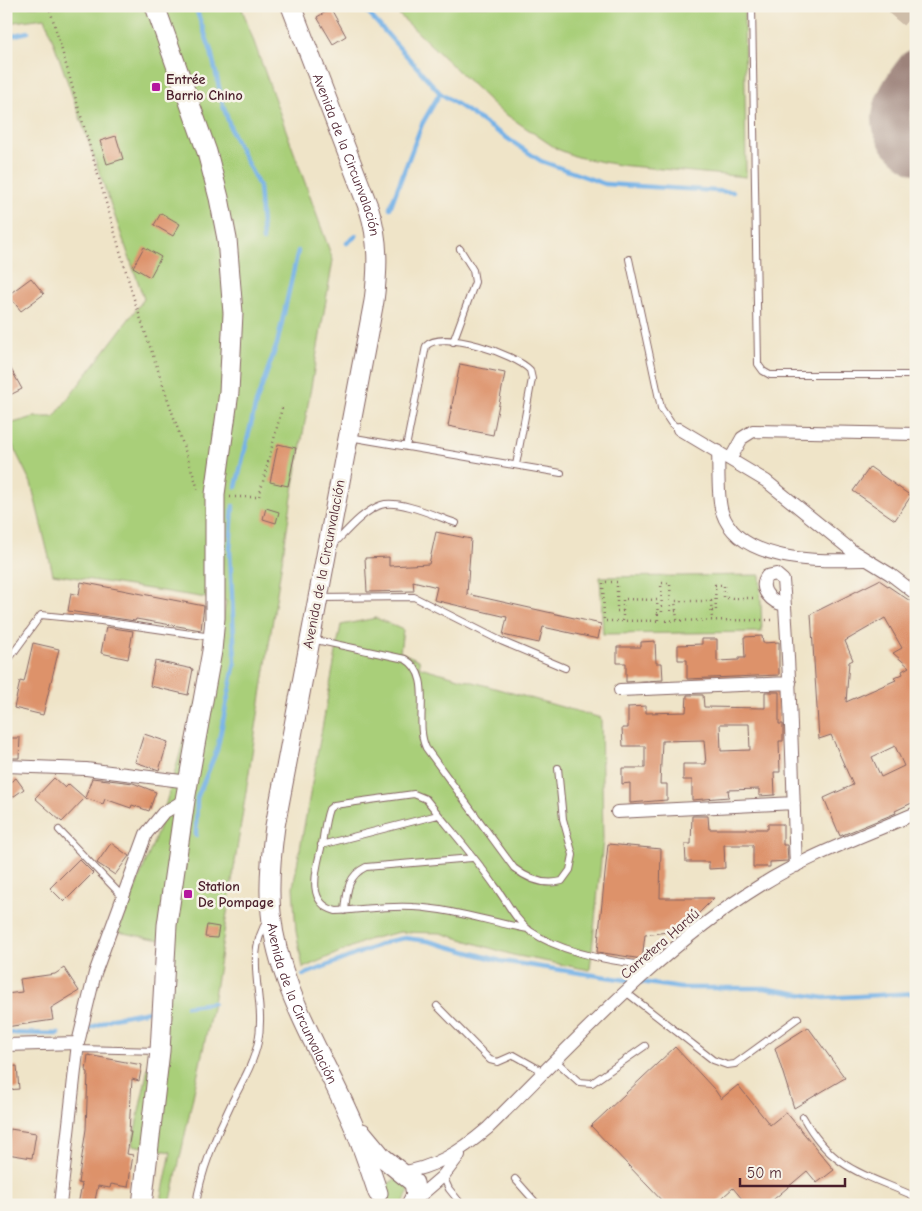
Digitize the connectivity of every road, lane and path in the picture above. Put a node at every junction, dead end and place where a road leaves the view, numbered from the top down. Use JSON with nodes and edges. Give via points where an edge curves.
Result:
{"nodes":[{"id":1,"x":49,"y":6,"type":"edge"},
{"id":2,"x":155,"y":6,"type":"edge"},
{"id":3,"x":291,"y":6,"type":"edge"},
{"id":4,"x":752,"y":6,"type":"edge"},
{"id":5,"x":460,"y":249,"type":"dead end"},
{"id":6,"x":629,"y":259,"type":"dead end"},
{"id":7,"x":453,"y":342,"type":"junction"},
{"id":8,"x":916,"y":375,"type":"edge"},
{"id":9,"x":282,"y":408,"type":"dead end"},
{"id":10,"x":678,"y":428,"type":"joint"},
{"id":11,"x":916,"y":434,"type":"edge"},
{"id":12,"x":348,"y":437,"type":"junction"},
{"id":13,"x":406,"y":447,"type":"junction"},
{"id":14,"x":718,"y":451,"type":"junction"},
{"id":15,"x":731,"y":458,"type":"junction"},
{"id":16,"x":516,"y":465,"type":"junction"},
{"id":17,"x":561,"y":473,"type":"dead end"},
{"id":18,"x":221,"y":495,"type":"junction"},
{"id":19,"x":456,"y":523,"type":"dead end"},
{"id":20,"x":327,"y":551,"type":"junction"},
{"id":21,"x":866,"y":560,"type":"junction"},
{"id":22,"x":916,"y":594,"type":"edge"},
{"id":23,"x":318,"y":598,"type":"junction"},
{"id":24,"x":770,"y":598,"type":"junction"},
{"id":25,"x":785,"y":606,"type":"junction"},
{"id":26,"x":623,"y":611,"type":"junction"},
{"id":27,"x":676,"y":611,"type":"junction"},
{"id":28,"x":712,"y":611,"type":"junction"},
{"id":29,"x":657,"y":612,"type":"junction"},
{"id":30,"x":677,"y":620,"type":"junction"},
{"id":31,"x":712,"y":620,"type":"junction"},
{"id":32,"x":786,"y":620,"type":"junction"},
{"id":33,"x":623,"y":621,"type":"junction"},
{"id":34,"x":658,"y":621,"type":"junction"},
{"id":35,"x":214,"y":637,"type":"junction"},
{"id":36,"x":310,"y":639,"type":"junction"},
{"id":37,"x":6,"y":663,"type":"edge"},
{"id":38,"x":565,"y":668,"type":"dead end"},
{"id":39,"x":790,"y":683,"type":"junction"},
{"id":40,"x":620,"y":690,"type":"dead end"},
{"id":41,"x":6,"y":766,"type":"edge"},
{"id":42,"x":558,"y":768,"type":"dead end"},
{"id":43,"x":187,"y":791,"type":"junction"},
{"id":44,"x":794,"y":803,"type":"junction"},
{"id":45,"x":617,"y":812,"type":"dead end"},
{"id":46,"x":916,"y":813,"type":"edge"},
{"id":47,"x":438,"y":814,"type":"junction"},
{"id":48,"x":59,"y":830,"type":"dead end"},
{"id":49,"x":322,"y":845,"type":"junction"},
{"id":50,"x":472,"y":858,"type":"junction"},
{"id":51,"x":796,"y":866,"type":"junction"},
{"id":52,"x":122,"y":896,"type":"junction"},
{"id":53,"x":345,"y":911,"type":"junction"},
{"id":54,"x":270,"y":914,"type":"junction"},
{"id":55,"x":528,"y":929,"type":"junction"},
{"id":56,"x":655,"y":967,"type":"junction"},
{"id":57,"x":629,"y":990,"type":"junction"},
{"id":58,"x":437,"y":1006,"type":"dead end"},
{"id":59,"x":798,"y":1018,"type":"dead end"},
{"id":60,"x":6,"y":1045,"type":"edge"},
{"id":61,"x":78,"y":1046,"type":"junction"},
{"id":62,"x":645,"y":1046,"type":"dead end"},
{"id":63,"x":160,"y":1050,"type":"junction"},
{"id":64,"x":556,"y":1061,"type":"junction"},
{"id":65,"x":544,"y":1073,"type":"junction"},
{"id":66,"x":803,"y":1117,"type":"dead end"},
{"id":67,"x":352,"y":1120,"type":"junction"},
{"id":68,"x":462,"y":1151,"type":"junction"},
{"id":69,"x":399,"y":1173,"type":"junction"},
{"id":70,"x":443,"y":1176,"type":"junction"},
{"id":71,"x":515,"y":1179,"type":"dead end"},
{"id":72,"x":916,"y":1196,"type":"edge"},
{"id":73,"x":379,"y":1200,"type":"edge"},
{"id":74,"x":413,"y":1203,"type":"edge"},
{"id":75,"x":60,"y":1205,"type":"edge"},
{"id":76,"x":142,"y":1205,"type":"edge"},
{"id":77,"x":196,"y":1205,"type":"edge"},
{"id":78,"x":462,"y":1205,"type":"edge"},
{"id":79,"x":538,"y":1205,"type":"edge"}],
"edges":[{"from":1,"to":18,"type":"path","via":[[134,299],[198,492]]},
{"from":2,"to":18,"type":"main road","via":[[207,152],[227,239],[233,313]]},
{"from":3,"to":12,"type":"main road","name":"Avenida de la Circunvalación","via":[[369,209],[376,238],[376,286]]},
{"from":4,"to":8,"type":"lane","via":[[758,364],[770,375]]},
{"from":5,"to":7,"type":"lane","via":[[473,270],[475,282]]},
{"from":6,"to":10,"type":"lane","via":[[661,408]]},
{"from":7,"to":13,"type":"lane","via":[[433,340],[426,346]]},
{"from":7,"to":16,"type":"lane","via":[[474,344],[500,353],[530,370],[532,379]]},
{"from":9,"to":18,"type":"path","via":[[259,497]]},
{"from":10,"to":14,"type":"street"},
{"from":11,"to":15,"type":"street","via":[[753,431],[742,438]]},
{"from":12,"to":13,"type":"lane"},
{"from":12,"to":20,"type":"main road","name":"Avenida de la Circunvalación"},
{"from":13,"to":16,"type":"lane"},
{"from":14,"to":15,"type":"street"},
{"from":14,"to":21,"type":"street","via":[[722,511],[728,525],[750,546],[788,556],[827,561]]},
{"from":15,"to":21,"type":"street","via":[[766,481]]},
{"from":16,"to":17,"type":"lane"},
{"from":18,"to":35,"type":"main road"},
{"from":19,"to":20,"type":"lane","via":[[397,504],[383,504],[355,524]]},
{"from":20,"to":23,"type":"main road","name":"Avenida de la Circunvalación"},
{"from":21,"to":22,"type":"street"},
{"from":23,"to":36,"type":"main road","name":"Avenida de la Circunvalación"},
{"from":23,"to":38,"type":"lane","via":[[414,597],[501,641]]},
{"from":24,"to":25,"type":"street"},
{"from":24,"to":25,"type":"street","via":[[764,587],[765,579],[776,574],[783,580]]},
{"from":24,"to":28,"type":"path","via":[[724,598],[724,585],[714,586],[716,611]]},
{"from":25,"to":32,"type":"street"},
{"from":26,"to":29,"type":"path","via":[[623,599],[657,600]]},
{"from":26,"to":33,"type":"path"},
{"from":26,"to":33,"type":"path","via":[[617,611],[616,582],[603,582],[604,621]]},
{"from":27,"to":28,"type":"path","via":[[675,601],[711,601]]},
{"from":27,"to":29,"type":"path","via":[[671,611],[670,583],[661,583],[662,612]]},
{"from":27,"to":30,"type":"path"},
{"from":28,"to":31,"type":"path"},
{"from":29,"to":34,"type":"path"},
{"from":30,"to":31,"type":"path"},
{"from":30,"to":34,"type":"path"},
{"from":31,"to":32,"type":"path"},
{"from":32,"to":39,"type":"street"},
{"from":33,"to":34,"type":"path"},
{"from":35,"to":37,"type":"lane","via":[[41,615]]},
{"from":35,"to":43,"type":"main road"},
{"from":36,"to":42,"type":"lane","via":[[412,663],[420,675],[422,738],[426,748],[514,868],[530,878],[548,883],[562,881],[573,863],[563,819]]},
{"from":36,"to":54,"type":"main road","name":"Avenida de la Circunvalación","via":[[275,826]]},
{"from":39,"to":40,"type":"street"},
{"from":39,"to":44,"type":"street"},
{"from":41,"to":43,"type":"street","via":[[86,769]]},
{"from":43,"to":52,"type":"street","via":[[150,827]]},
{"from":43,"to":63,"type":"main road","via":[[167,926]]},
{"from":44,"to":45,"type":"street"},
{"from":44,"to":51,"type":"street"},
{"from":46,"to":51,"type":"street","name":"Carretera Hardú"},
{"from":47,"to":49,"type":"lane"},
{"from":47,"to":49,"type":"lane","via":[[426,799],[414,794],[334,806],[328,812]]},
{"from":47,"to":50,"type":"lane"},
{"from":48,"to":52,"type":"lane"},
{"from":49,"to":53,"type":"lane","via":[[314,882],[316,892],[323,906]]},
{"from":50,"to":53,"type":"lane","via":[[366,867],[358,871],[348,885]]},
{"from":50,"to":55,"type":"lane"},
{"from":51,"to":56,"type":"street","name":"Carretera Hardú","via":[[714,916]]},
{"from":52,"to":61,"type":"street","via":[[94,973]]},
{"from":53,"to":55,"type":"lane","via":[[414,907]]},
{"from":54,"to":67,"type":"main road","name":"Avenida de la Circunvalación","via":[[276,948],[297,1005]]},
{"from":54,"to":77,"type":"lane","via":[[254,958],[262,1016],[258,1042],[251,1066],[223,1122],[198,1190]]},
{"from":55,"to":56,"type":"lane","via":[[545,940],[587,955]]},
{"from":56,"to":57,"type":"street","name":"Carretera Hardú"},
{"from":57,"to":59,"type":"lane","via":[[713,1060],[727,1065],[735,1064]]},
{"from":57,"to":64,"type":"street","name":"Carretera Hardú"},
{"from":58,"to":65,"type":"lane","via":[[490,1060],[498,1062],[514,1055]]},
{"from":60,"to":61,"type":"street"},
{"from":61,"to":63,"type":"lane"},
{"from":61,"to":75,"type":"street"},
{"from":62,"to":64,"type":"lane","via":[[592,1083],[579,1082]]},
{"from":63,"to":76,"type":"main road"},
{"from":64,"to":65,"type":"street","name":"Carretera Hardú"},
{"from":65,"to":68,"type":"street","name":"Carretera Hardú"},
{"from":66,"to":72,"type":"lane","via":[[834,1158],[864,1176]]},
{"from":67,"to":69,"type":"main road"},
{"from":67,"to":73,"type":"main road"},
{"from":68,"to":69,"type":"street","name":"Carretera Hardú","via":[[425,1168]]},
{"from":68,"to":70,"type":"street","name":"Carretera Hardú"},
{"from":69,"to":73,"type":"main road","via":[[382,1181]]},
{"from":69,"to":74,"type":"main road","via":[[414,1183],[416,1195]]},
{"from":70,"to":74,"type":"street","name":"Carretera Hardú"},
{"from":70,"to":78,"type":"lane"},
{"from":71,"to":79,"type":"lane"}]}
